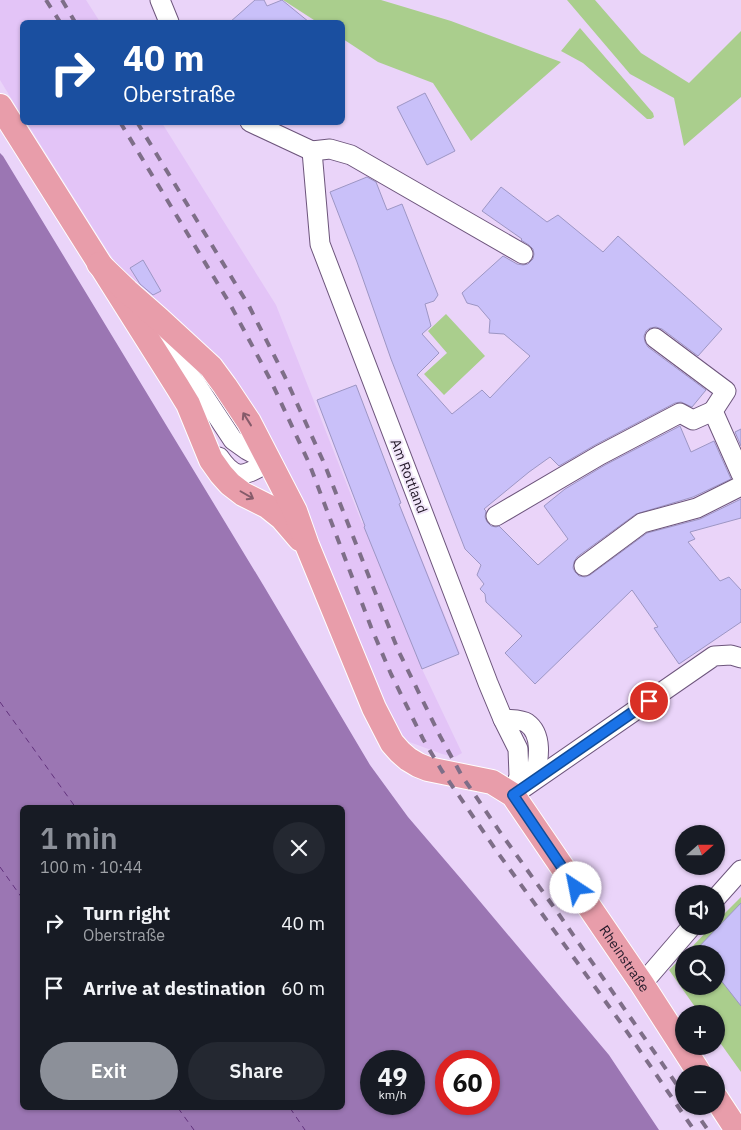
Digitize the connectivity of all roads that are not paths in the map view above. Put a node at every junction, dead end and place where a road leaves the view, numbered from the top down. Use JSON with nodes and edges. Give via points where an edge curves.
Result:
{"nodes":[{"id":1,"x":160,"y":0,"type":"edge"},
{"id":2,"x":168,"y":20,"type":"edge"},
{"id":3,"x":4,"y":117,"type":"edge"},
{"id":4,"x":256,"y":125,"type":"edge"},
{"id":5,"x":312,"y":151,"type":"junction"},
{"id":6,"x":523,"y":254,"type":"dead end"},
{"id":7,"x":99,"y":264,"type":"junction"},
{"id":8,"x":655,"y":338,"type":"dead end"},
{"id":9,"x":734,"y":390,"type":"edge"},
{"id":10,"x":713,"y":411,"type":"junction"},
{"id":11,"x":192,"y":413,"type":"junction"},
{"id":12,"x":270,"y":462,"type":"junction"},
{"id":13,"x":741,"y":474,"type":"edge"},
{"id":14,"x":741,"y":486,"type":"edge"},
{"id":15,"x":496,"y":516,"type":"dead end"},
{"id":16,"x":307,"y":545,"type":"junction"},
{"id":17,"x":584,"y":566,"type":"dead end"},
{"id":18,"x":741,"y":658,"type":"edge"},
{"id":19,"x":503,"y":720,"type":"junction"},
{"id":20,"x":535,"y":779,"type":"junction"},
{"id":21,"x":513,"y":795,"type":"junction"},
{"id":22,"x":741,"y":870,"type":"edge"},
{"id":23,"x":725,"y":888,"type":"edge"},
{"id":24,"x":684,"y":935,"type":"edge"},
{"id":25,"x":642,"y":984,"type":"junction"},
{"id":26,"x":694,"y":1065,"type":"edge"},
{"id":27,"x":725,"y":1112,"type":"edge"},
{"id":28,"x":737,"y":1130,"type":"edge"}],
"edges":[{"from":1,"to":2,"type":"street"},
{"from":3,"to":7,"type":"main road"},
{"from":4,"to":5,"type":"street"},
{"from":5,"to":6,"type":"street","via":[[330,149],[351,155]]},
{"from":5,"to":19,"type":"street","name":"Am Rottland","via":[[320,244]]},
{"from":7,"to":11,"type":"main road"},
{"from":12,"to":7,"type":"main road","one_way":true,"via":[[250,422],[211,367]]},
{"from":8,"to":9,"type":"street"},
{"from":9,"to":10,"type":"street"},
{"from":10,"to":13,"type":"street"},
{"from":10,"to":15,"type":"street","via":[[693,420],[680,413],[600,454]]},
{"from":11,"to":12,"type":"street","via":[[226,468],[240,475]]},
{"from":11,"to":16,"type":"main road","one_way":true,"via":[[211,460],[221,474],[243,494],[282,518]]},
{"from":12,"to":16,"type":"main road"},
{"from":14,"to":17,"type":"street","via":[[697,508],[642,523]]},
{"from":16,"to":21,"type":"main road","via":[[374,708],[392,743],[413,762],[428,769],[492,782]]},
{"from":18,"to":20,"type":"street","via":[[714,656]]},
{"from":19,"to":20,"type":"street","via":[[526,722],[535,732],[539,757]]},
{"from":19,"to":21,"type":"street","name":"Am Rottland","via":[[518,749],[519,776]]},
{"from":20,"to":21,"type":"street"},
{"from":21,"to":25,"type":"main road","name":"Rheinstraße"},
{"from":22,"to":23,"type":"street"},
{"from":24,"to":25,"type":"street"},
{"from":25,"to":26,"type":"main road","name":"Rheinstraße"},
{"from":27,"to":28,"type":"main road"}]}
